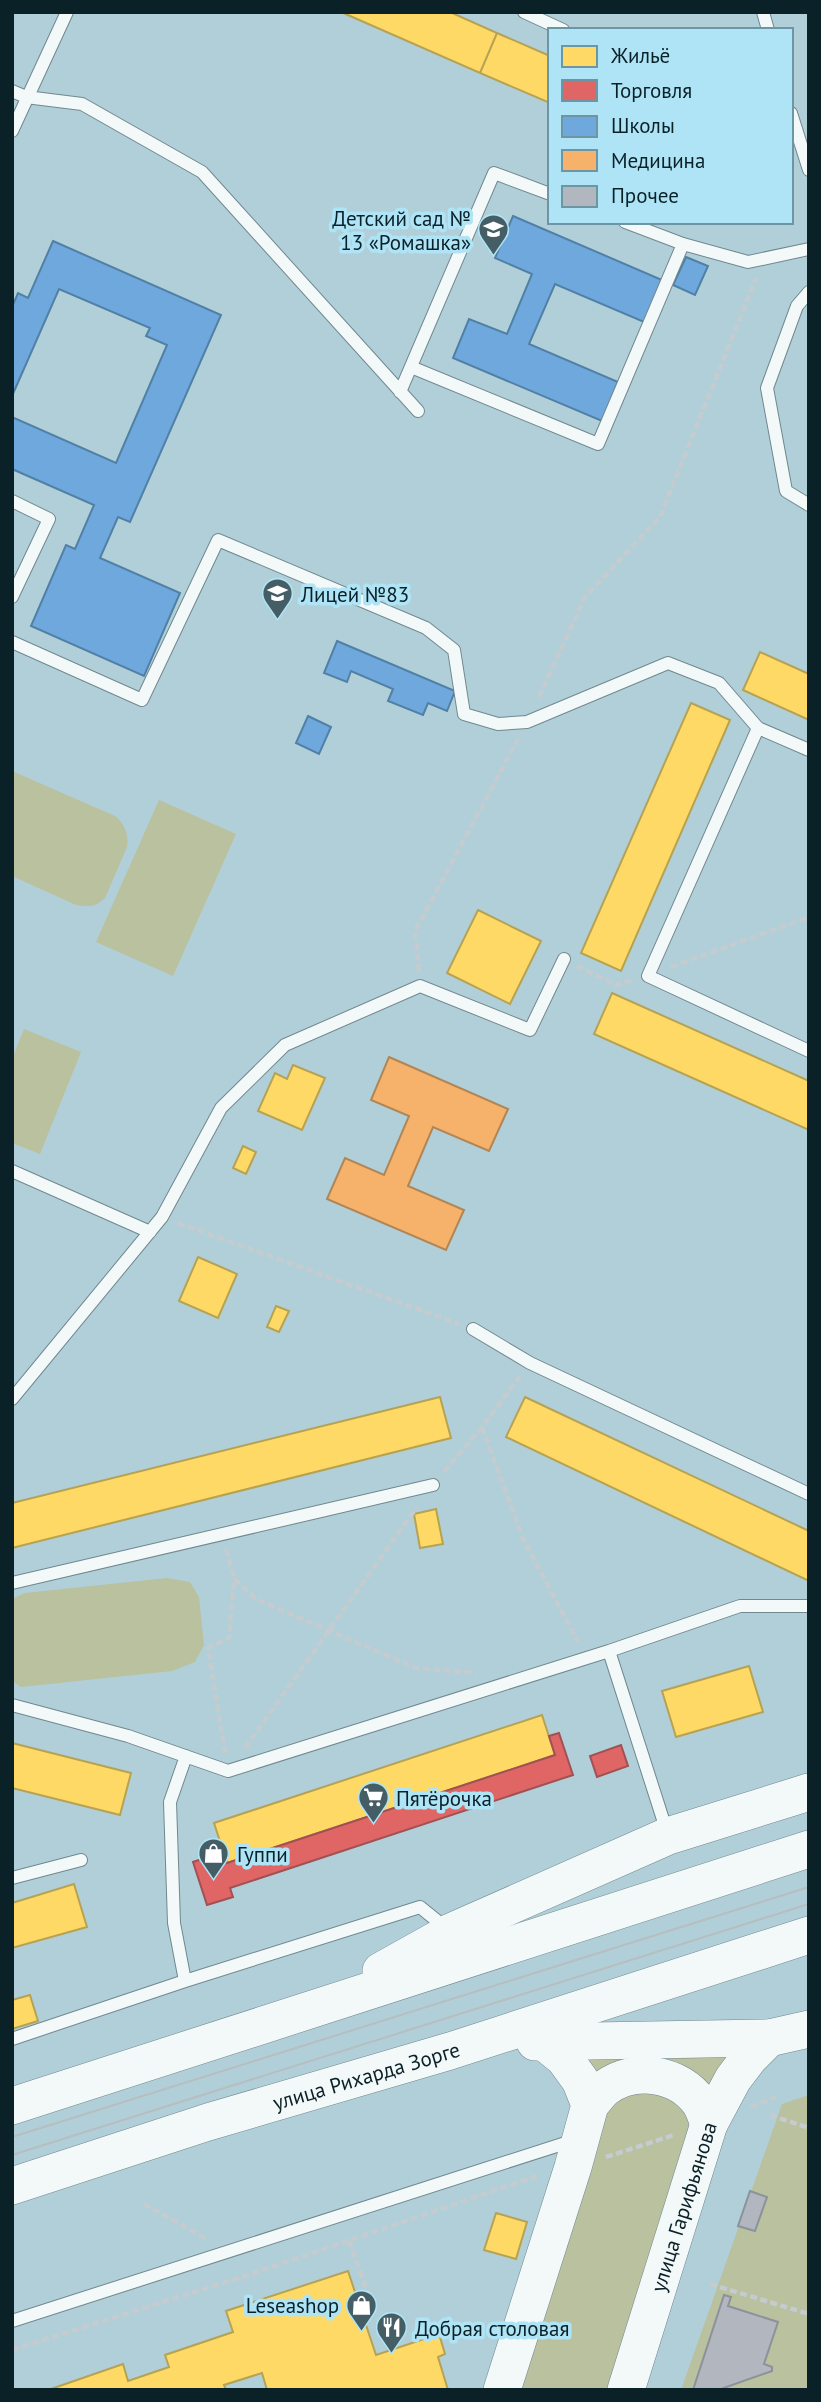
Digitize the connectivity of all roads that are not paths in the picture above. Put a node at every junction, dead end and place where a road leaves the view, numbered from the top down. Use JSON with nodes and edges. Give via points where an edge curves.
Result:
{"nodes":[{"id":1,"x":67,"y":12,"type":"edge"},
{"id":2,"x":524,"y":12,"type":"edge"},
{"id":3,"x":559,"y":28,"type":"edge"},
{"id":4,"x":12,"y":91,"type":"edge"},
{"id":5,"x":26,"y":97,"type":"junction"},
{"id":6,"x":12,"y":131,"type":"edge"},
{"id":7,"x":794,"y":134,"type":"edge"},
{"id":8,"x":809,"y":170,"type":"edge"},
{"id":9,"x":548,"y":193,"type":"edge"},
{"id":10,"x":630,"y":224,"type":"edge"},
{"id":11,"x":683,"y":244,"type":"junction"},
{"id":12,"x":809,"y":249,"type":"edge"},
{"id":13,"x":809,"y":292,"type":"edge"},
{"id":14,"x":411,"y":367,"type":"junction"},
{"id":15,"x":400,"y":391,"type":"junction"},
{"id":16,"x":418,"y":411,"type":"dead end"},
{"id":17,"x":12,"y":501,"type":"edge"},
{"id":18,"x":809,"y":505,"type":"edge"},
{"id":19,"x":12,"y":597,"type":"edge"},
{"id":20,"x":12,"y":642,"type":"edge"},
{"id":21,"x":758,"y":727,"type":"junction"},
{"id":22,"x":809,"y":750,"type":"edge"},
{"id":23,"x":564,"y":959,"type":"road end"},
{"id":24,"x":809,"y":1051,"type":"edge"},
{"id":25,"x":12,"y":1171,"type":"edge"},
{"id":26,"x":150,"y":1232,"type":"junction"},
{"id":27,"x":473,"y":1329,"type":"road end"},
{"id":28,"x":12,"y":1399,"type":"edge"},
{"id":29,"x":433,"y":1485,"type":"road end"},
{"id":30,"x":809,"y":1494,"type":"edge"},
{"id":31,"x":12,"y":1583,"type":"edge"},
{"id":32,"x":809,"y":1606,"type":"edge"},
{"id":33,"x":609,"y":1651,"type":"junction"},
{"id":34,"x":12,"y":1705,"type":"edge"},
{"id":35,"x":186,"y":1756,"type":"junction"},
{"id":36,"x":809,"y":1792,"type":"edge"},
{"id":37,"x":668,"y":1836,"type":"junction"},
{"id":38,"x":809,"y":1849,"type":"edge"},
{"id":39,"x":81,"y":1860,"type":"dead end"},
{"id":40,"x":12,"y":1878,"type":"edge"},
{"id":41,"x":452,"y":1931,"type":"junction"},
{"id":42,"x":809,"y":1935,"type":"edge"},
{"id":43,"x":185,"y":1981,"type":"junction"},
{"id":44,"x":313,"y":2009,"type":"junction"},
{"id":45,"x":809,"y":2029,"type":"edge"},
{"id":46,"x":769,"y":2038,"type":"junction"},
{"id":47,"x":12,"y":2039,"type":"edge"},
{"id":48,"x":543,"y":2041,"type":"junction"},
{"id":49,"x":450,"y":2051,"type":"junction"},
{"id":50,"x":12,"y":2106,"type":"edge"},
{"id":51,"x":709,"y":2124,"type":"junction"},
{"id":52,"x":582,"y":2136,"type":"junction"},
{"id":53,"x":12,"y":2186,"type":"edge"},
{"id":54,"x":12,"y":2321,"type":"edge"},
{"id":55,"x":502,"y":2390,"type":"edge"},
{"id":56,"x":626,"y":2390,"type":"edge"}],
"edges":[{"from":1,"to":5,"type":"lane"},
{"from":2,"to":3,"type":"lane"},
{"from":4,"to":5,"type":"lane"},
{"from":5,"to":6,"type":"lane"},
{"from":5,"to":15,"type":"lane","via":[[82,104],[202,172]]},
{"from":7,"to":8,"type":"lane"},
{"from":9,"to":14,"type":"lane","via":[[494,173]]},
{"from":10,"to":11,"type":"lane"},
{"from":11,"to":12,"type":"lane","via":[[748,262]]},
{"from":11,"to":14,"type":"lane","via":[[598,444]]},
{"from":13,"to":18,"type":"lane","via":[[797,306],[767,388],[786,491]]},
{"from":14,"to":15,"type":"lane"},
{"from":15,"to":16,"type":"lane"},
{"from":17,"to":19,"type":"lane","via":[[48,519]]},
{"from":20,"to":21,"type":"lane","via":[[142,701],[218,540],[426,628],[454,650],[464,713],[498,724],[527,722],[668,663],[719,683]]},
{"from":21,"to":22,"type":"lane"},
{"from":21,"to":24,"type":"lane","via":[[648,976]]},
{"from":23,"to":26,"type":"lane","via":[[530,1030],[420,986],[285,1045],[221,1108]]},
{"from":25,"to":26,"type":"lane"},
{"from":26,"to":28,"type":"lane"},
{"from":27,"to":30,"type":"lane","via":[[530,1363]]},
{"from":29,"to":31,"type":"lane"},
{"from":32,"to":33,"type":"lane","via":[[740,1606]]},
{"from":33,"to":35,"type":"lane","via":[[228,1771]]},
{"from":33,"to":37,"type":"lane"},
{"from":34,"to":35,"type":"lane"},
{"from":35,"to":43,"type":"lane","via":[[170,1802],[174,1923]]},
{"from":36,"to":37,"type":"main road"},
{"from":37,"to":41,"type":"main road"},
{"from":38,"to":44,"type":"main road"},
{"from":39,"to":40,"type":"lane"},
{"from":41,"to":43,"type":"lane","via":[[419,1908]]},
{"from":41,"to":44,"type":"main road"},
{"from":42,"to":49,"type":"main road","name":"улица Рихарда Зорге"},
{"from":43,"to":47,"type":"lane"},
{"from":44,"to":50,"type":"main road"},
{"from":45,"to":46,"type":"main road"},
{"from":46,"to":48,"type":"main road"},
{"from":46,"to":51,"type":"main road","name":"улица Гарифьянова","via":[[733,2079]]},
{"from":48,"to":49,"type":"main road"},
{"from":48,"to":52,"type":"main road","via":[[564,2058],[580,2080]]},
{"from":49,"to":53,"type":"main road","name":"улица Рихарда Зорге"},
{"from":51,"to":52,"type":"main road","via":[[701,2104],[686,2088],[645,2074],[605,2088]]},
{"from":51,"to":56,"type":"main road","name":"улица Гарифьянова"},
{"from":52,"to":54,"type":"lane"},
{"from":52,"to":55,"type":"main road"}]}
